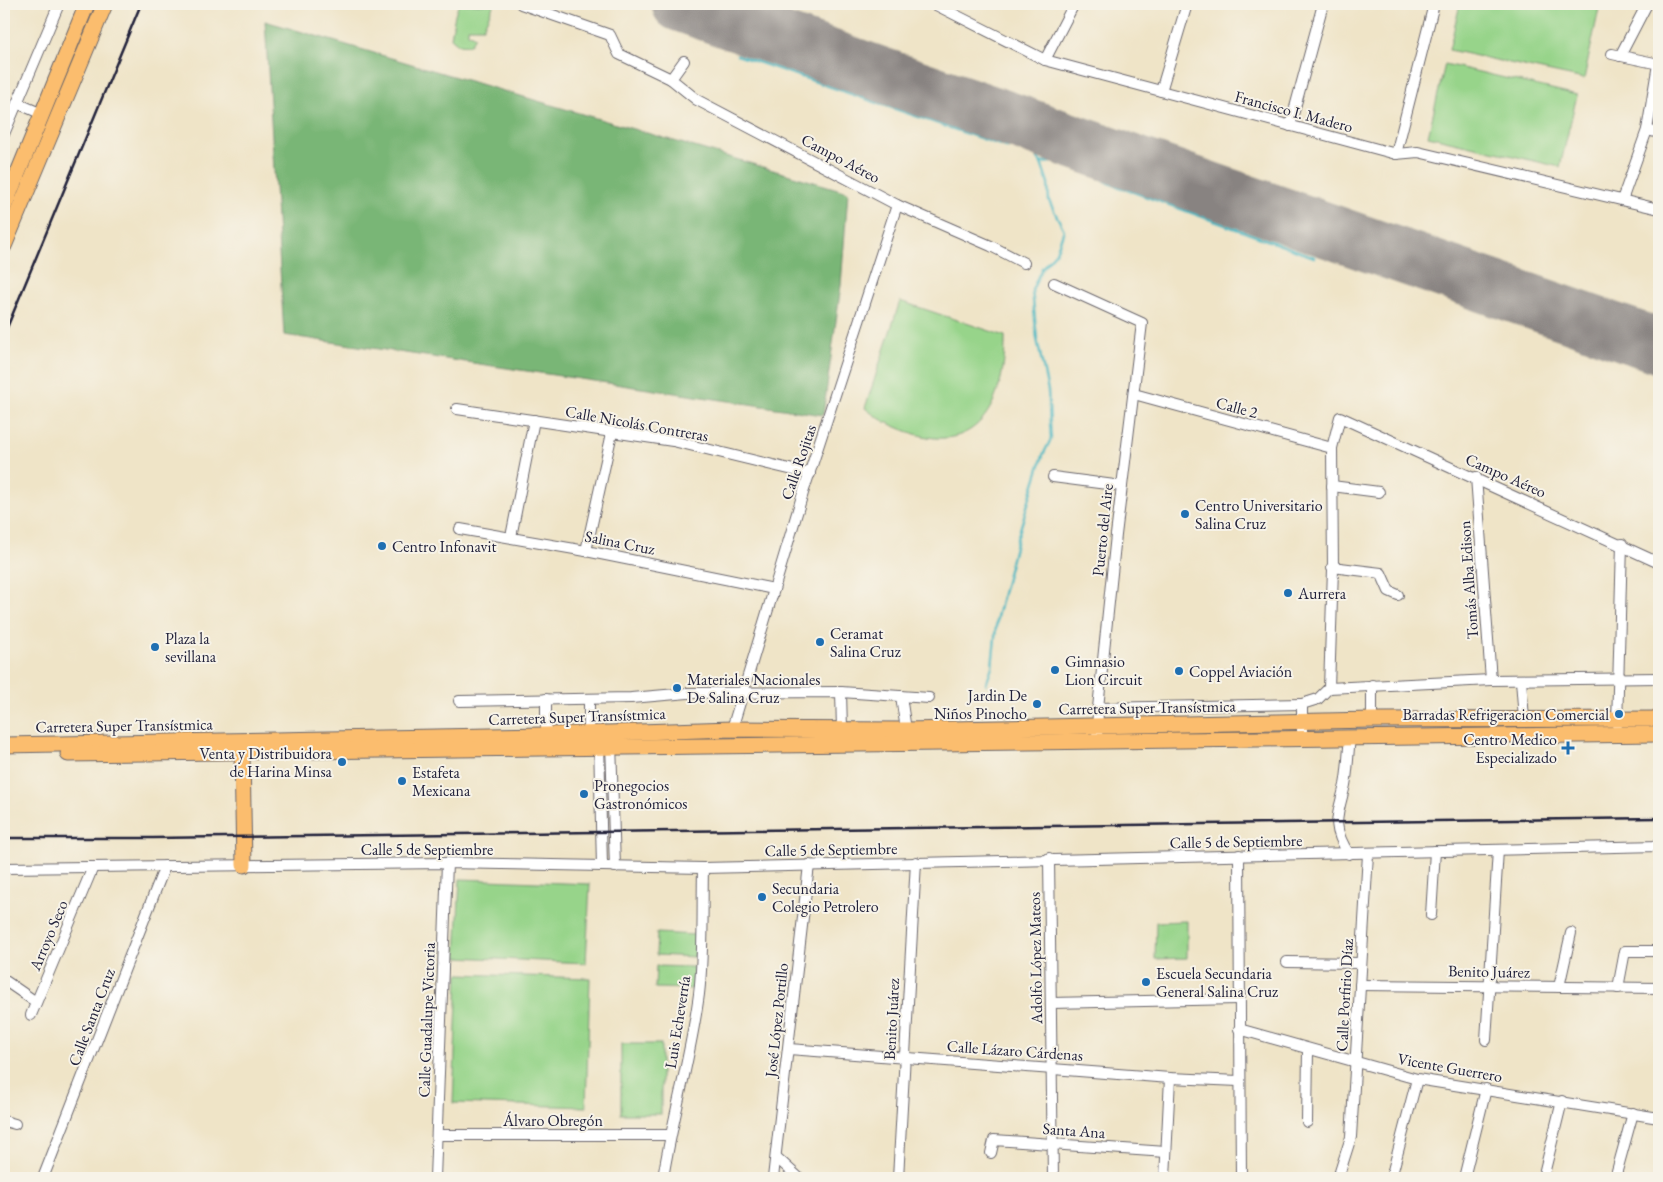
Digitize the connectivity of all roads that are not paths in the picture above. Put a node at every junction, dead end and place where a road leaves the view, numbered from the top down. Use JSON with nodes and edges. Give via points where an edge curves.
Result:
{"nodes":[{"id":1,"x":59,"y":4,"type":"edge"},
{"id":2,"x":87,"y":4,"type":"edge"},
{"id":3,"x":105,"y":4,"type":"edge"},
{"id":4,"x":522,"y":4,"type":"edge"},
{"id":5,"x":934,"y":4,"type":"edge"},
{"id":6,"x":1074,"y":4,"type":"edge"},
{"id":7,"x":1187,"y":4,"type":"edge"},
{"id":8,"x":1323,"y":4,"type":"edge"},
{"id":9,"x":1434,"y":4,"type":"edge"},
{"id":10,"x":1647,"y":4,"type":"edge"},
{"id":11,"x":1044,"y":60,"type":"junction"},
{"id":12,"x":684,"y":61,"type":"dead end"},
{"id":13,"x":1659,"y":64,"type":"edge"},
{"id":14,"x":671,"y":79,"type":"junction"},
{"id":15,"x":1161,"y":91,"type":"junction"},
{"id":16,"x":17,"y":103,"type":"junction"},
{"id":17,"x":42,"y":114,"type":"junction"},
{"id":18,"x":1290,"y":126,"type":"junction"},
{"id":19,"x":1647,"y":130,"type":"junction"},
{"id":20,"x":1659,"y":133,"type":"edge"},
{"id":21,"x":4,"y":134,"type":"edge"},
{"id":22,"x":1396,"y":154,"type":"junction"},
{"id":23,"x":1622,"y":200,"type":"junction"},
{"id":24,"x":898,"y":205,"type":"junction"},
{"id":25,"x":4,"y":207,"type":"edge"},
{"id":26,"x":1659,"y":209,"type":"edge"},
{"id":27,"x":4,"y":246,"type":"edge"},
{"id":28,"x":1024,"y":263,"type":"dead end"},
{"id":29,"x":1054,"y":282,"type":"dead end"},
{"id":30,"x":1134,"y":394,"type":"junction"},
{"id":31,"x":457,"y":409,"type":"dead end"},
{"id":32,"x":534,"y":420,"type":"junction"},
{"id":33,"x":612,"y":433,"type":"junction"},
{"id":34,"x":1332,"y":448,"type":"junction"},
{"id":35,"x":810,"y":474,"type":"junction"},
{"id":36,"x":1053,"y":477,"type":"dead end"},
{"id":37,"x":1476,"y":477,"type":"junction"},
{"id":38,"x":1122,"y":486,"type":"junction"},
{"id":39,"x":1332,"y":486,"type":"junction"},
{"id":40,"x":1379,"y":492,"type":"dead end"},
{"id":41,"x":460,"y":530,"type":"dead end"},
{"id":42,"x":511,"y":537,"type":"junction"},
{"id":43,"x":1622,"y":544,"type":"junction"},
{"id":44,"x":586,"y":551,"type":"junction"},
{"id":45,"x":1659,"y":562,"type":"edge"},
{"id":46,"x":1332,"y":567,"type":"junction"},
{"id":47,"x":774,"y":589,"type":"junction"},
{"id":48,"x":1398,"y":595,"type":"dead end"},
{"id":49,"x":1659,"y":678,"type":"edge"},
{"id":50,"x":1617,"y":679,"type":"junction"},
{"id":51,"x":1491,"y":680,"type":"junction"},
{"id":52,"x":1521,"y":680,"type":"junction"},
{"id":53,"x":1372,"y":685,"type":"junction"},
{"id":54,"x":1329,"y":688,"type":"junction"},
{"id":55,"x":841,"y":692,"type":"junction"},
{"id":56,"x":744,"y":694,"type":"junction"},
{"id":57,"x":901,"y":696,"type":"junction"},
{"id":58,"x":929,"y":698,"type":"dead end"},
{"id":59,"x":546,"y":699,"type":"junction"},
{"id":60,"x":589,"y":699,"type":"junction"},
{"id":61,"x":459,"y":701,"type":"dead end"},
{"id":62,"x":1302,"y":704,"type":"junction"},
{"id":63,"x":1098,"y":708,"type":"junction"},
{"id":64,"x":1524,"y":719,"type":"junction"},
{"id":65,"x":1618,"y":719,"type":"junction"},
{"id":66,"x":1659,"y":719,"type":"edge"},
{"id":67,"x":1372,"y":720,"type":"junction"},
{"id":68,"x":1302,"y":722,"type":"junction"},
{"id":69,"x":732,"y":729,"type":"junction"},
{"id":70,"x":842,"y":729,"type":"junction"},
{"id":71,"x":906,"y":730,"type":"junction"},
{"id":72,"x":1097,"y":734,"type":"junction"},
{"id":73,"x":1659,"y":734,"type":"edge"},
{"id":74,"x":546,"y":735,"type":"junction"},
{"id":75,"x":1617,"y":735,"type":"junction"},
{"id":76,"x":602,"y":738,"type":"junction"},
{"id":77,"x":1350,"y":738,"type":"junction"},
{"id":78,"x":1302,"y":739,"type":"junction"},
{"id":79,"x":4,"y":745,"type":"edge"},
{"id":80,"x":244,"y":746,"type":"junction"},
{"id":81,"x":4,"y":755,"type":"edge"},
{"id":82,"x":1659,"y":846,"type":"edge"},
{"id":83,"x":1498,"y":850,"type":"junction"},
{"id":84,"x":1435,"y":851,"type":"junction"},
{"id":85,"x":1349,"y":854,"type":"junction"},
{"id":86,"x":1368,"y":854,"type":"junction"},
{"id":87,"x":1239,"y":855,"type":"junction"},
{"id":88,"x":1049,"y":858,"type":"junction"},
{"id":89,"x":916,"y":862,"type":"junction"},
{"id":90,"x":448,"y":863,"type":"junction"},
{"id":91,"x":244,"y":865,"type":"junction"},
{"id":92,"x":808,"y":865,"type":"junction"},
{"id":93,"x":165,"y":866,"type":"junction"},
{"id":94,"x":602,"y":866,"type":"junction"},
{"id":95,"x":616,"y":866,"type":"junction"},
{"id":96,"x":93,"y":867,"type":"junction"},
{"id":97,"x":4,"y":868,"type":"edge"},
{"id":98,"x":703,"y":868,"type":"junction"},
{"id":99,"x":1431,"y":915,"type":"dead end"},
{"id":100,"x":1571,"y":932,"type":"dead end"},
{"id":101,"x":1659,"y":952,"type":"edge"},
{"id":102,"x":1287,"y":962,"type":"dead end"},
{"id":103,"x":1361,"y":963,"type":"junction"},
{"id":104,"x":4,"y":980,"type":"edge"},
{"id":105,"x":1360,"y":985,"type":"junction"},
{"id":106,"x":1491,"y":986,"type":"junction"},
{"id":107,"x":1559,"y":987,"type":"junction"},
{"id":108,"x":1618,"y":988,"type":"junction"},
{"id":109,"x":1659,"y":988,"type":"edge"},
{"id":110,"x":1238,"y":999,"type":"junction"},
{"id":111,"x":36,"y":1002,"type":"junction"},
{"id":112,"x":1051,"y":1003,"type":"junction"},
{"id":113,"x":31,"y":1015,"type":"dead end"},
{"id":114,"x":1239,"y":1029,"type":"junction"},
{"id":115,"x":1486,"y":1040,"type":"dead end"},
{"id":116,"x":789,"y":1049,"type":"junction"},
{"id":117,"x":1308,"y":1050,"type":"junction"},
{"id":118,"x":904,"y":1057,"type":"junction"},
{"id":119,"x":1355,"y":1063,"type":"junction"},
{"id":120,"x":1051,"y":1067,"type":"junction"},
{"id":121,"x":1170,"y":1078,"type":"junction"},
{"id":122,"x":1417,"y":1079,"type":"junction"},
{"id":123,"x":1239,"y":1081,"type":"junction"},
{"id":124,"x":1486,"y":1089,"type":"junction"},
{"id":125,"x":1562,"y":1101,"type":"junction"},
{"id":126,"x":1633,"y":1113,"type":"junction"},
{"id":127,"x":1659,"y":1118,"type":"edge"},
{"id":128,"x":4,"y":1121,"type":"edge"},
{"id":129,"x":1307,"y":1122,"type":"dead end"},
{"id":130,"x":15,"y":1124,"type":"dead end"},
{"id":131,"x":437,"y":1135,"type":"junction"},
{"id":132,"x":670,"y":1135,"type":"junction"},
{"id":133,"x":1053,"y":1144,"type":"junction"},
{"id":134,"x":1166,"y":1152,"type":"junction"},
{"id":135,"x":991,"y":1153,"type":"dead end"},
{"id":136,"x":776,"y":1157,"type":"junction"},
{"id":137,"x":43,"y":1178,"type":"edge"},
{"id":138,"x":435,"y":1178,"type":"edge"},
{"id":139,"x":663,"y":1178,"type":"edge"},
{"id":140,"x":773,"y":1178,"type":"edge"},
{"id":141,"x":799,"y":1178,"type":"edge"},
{"id":142,"x":898,"y":1178,"type":"edge"},
{"id":143,"x":1053,"y":1178,"type":"edge"},
{"id":144,"x":1165,"y":1178,"type":"edge"},
{"id":145,"x":1241,"y":1178,"type":"edge"},
{"id":146,"x":1338,"y":1178,"type":"edge"},
{"id":147,"x":1391,"y":1178,"type":"edge"},
{"id":148,"x":1464,"y":1178,"type":"edge"},
{"id":149,"x":1542,"y":1178,"type":"edge"},
{"id":150,"x":1614,"y":1178,"type":"edge"}],
"edges":[{"from":1,"to":16,"type":"street"},
{"from":2,"to":17,"type":"main road"},
{"from":3,"to":27,"type":"main road"},
{"from":4,"to":14,"type":"street","name":"Campo Aéreo","via":[[610,35],[619,54]]},
{"from":5,"to":11,"type":"street","name":"Francisco I. Madero"},
{"from":6,"to":11,"type":"street"},
{"from":7,"to":15,"type":"street"},
{"from":8,"to":18,"type":"street"},
{"from":9,"to":22,"type":"street"},
{"from":10,"to":13,"type":"street","via":[[1616,55]]},
{"from":11,"to":15,"type":"street","name":"Francisco I. Madero"},
{"from":12,"to":14,"type":"street"},
{"from":13,"to":19,"type":"street"},
{"from":14,"to":24,"type":"street","name":"Campo Aéreo","via":[[697,100]]},
{"from":15,"to":18,"type":"street","name":"Francisco I. Madero"},
{"from":16,"to":17,"type":"street"},
{"from":16,"to":21,"type":"street"},
{"from":17,"to":25,"type":"main road"},
{"from":18,"to":22,"type":"street","name":"Francisco I. Madero"},
{"from":19,"to":20,"type":"street"},
{"from":19,"to":23,"type":"street"},
{"from":22,"to":23,"type":"street","name":"Francisco I. Madero","via":[[1418,152]]},
{"from":23,"to":26,"type":"street","name":"Francisco I. Madero"},
{"from":24,"to":28,"type":"street","name":"Campo Aéreo"},
{"from":24,"to":35,"type":"street","name":"Calle Rojitas"},
{"from":29,"to":30,"type":"street","name":"Puerto del Aire","via":[[1142,323]]},
{"from":30,"to":34,"type":"street","name":"Calle 2"},
{"from":30,"to":38,"type":"street","name":"Puerto del Aire"},
{"from":31,"to":32,"type":"street","name":"Calle Nicolás Contreras"},
{"from":32,"to":33,"type":"street","name":"Calle Nicolás Contreras"},
{"from":32,"to":42,"type":"street"},
{"from":33,"to":35,"type":"street","name":"Calle Nicolás Contreras","via":[[673,442]]},
{"from":33,"to":44,"type":"street"},
{"from":34,"to":37,"type":"street","name":"Campo Aéreo","via":[[1340,417]]},
{"from":34,"to":39,"type":"street"},
{"from":35,"to":47,"type":"street","name":"Calle Rojitas"},
{"from":36,"to":38,"type":"street"},
{"from":37,"to":43,"type":"street","name":"Campo Aéreo"},
{"from":37,"to":51,"type":"street","name":"Tomás Alba Edison"},
{"from":38,"to":63,"type":"street","name":"Puerto del Aire"},
{"from":39,"to":40,"type":"street"},
{"from":39,"to":46,"type":"street"},
{"from":41,"to":42,"type":"street","name":"Salina Cruz"},
{"from":42,"to":44,"type":"street","name":"Salina Cruz"},
{"from":43,"to":45,"type":"street","name":"Campo Aéreo"},
{"from":43,"to":50,"type":"street"},
{"from":44,"to":47,"type":"street","name":"Salina Cruz"},
{"from":46,"to":48,"type":"street","via":[[1381,573],[1389,591]]},
{"from":46,"to":54,"type":"street"},
{"from":47,"to":56,"type":"street","name":"Calle Rojitas"},
{"from":49,"to":50,"type":"street"},
{"from":50,"to":52,"type":"street"},
{"from":50,"to":65,"type":"street"},
{"from":51,"to":52,"type":"street"},
{"from":51,"to":53,"type":"street"},
{"from":52,"to":64,"type":"street"},
{"from":53,"to":54,"type":"street"},
{"from":53,"to":67,"type":"street"},
{"from":54,"to":62,"type":"street","via":[[1318,699]]},
{"from":55,"to":56,"type":"street"},
{"from":55,"to":57,"type":"street"},
{"from":55,"to":70,"type":"street"},
{"from":56,"to":60,"type":"street","via":[[688,693]]},
{"from":56,"to":69,"type":"street","name":"Calle Rojitas"},
{"from":57,"to":58,"type":"street"},
{"from":57,"to":71,"type":"street"},
{"from":59,"to":60,"type":"street"},
{"from":59,"to":61,"type":"street"},
{"from":59,"to":74,"type":"street"},
{"from":60,"to":76,"type":"street"},
{"from":62,"to":63,"type":"street"},
{"from":62,"to":68,"type":"street"},
{"from":63,"to":72,"type":"street","name":"Puerto del Aire"},
{"from":64,"to":65,"type":"main road","name":"Carretera Super Transístmica"},
{"from":64,"to":67,"type":"main road","name":"Carretera Super Transístmica"},
{"from":65,"to":66,"type":"main road","name":"Carretera Super Transístmica"},
{"from":65,"to":75,"type":"street"},
{"from":67,"to":68,"type":"main road","name":"Carretera Super Transístmica"},
{"from":68,"to":72,"type":"main road","name":"Carretera Super Transístmica"},
{"from":68,"to":78,"type":"street"},
{"from":69,"to":70,"type":"main road","name":"Carretera Super Transístmica"},
{"from":69,"to":76,"type":"main road","name":"Carretera Super Transístmica"},
{"from":70,"to":71,"type":"main road","name":"Carretera Super Transístmica"},
{"from":71,"to":72,"type":"main road","name":"Carretera Super Transístmica"},
{"from":72,"to":76,"type":"main road","name":"Carretera Super Transístmica"},
{"from":72,"to":78,"type":"main road","name":"Carretera Super Transístmica"},
{"from":73,"to":75,"type":"main road","name":"Carretera Super Transístmica"},
{"from":74,"to":76,"type":"main road","name":"Carretera Super Transístmica"},
{"from":74,"to":80,"type":"main road","name":"Carretera Super Transístmica"},
{"from":75,"to":77,"type":"main road","name":"Carretera Super Transístmica"},
{"from":76,"to":80,"type":"main road"},
{"from":76,"to":94,"type":"street"},
{"from":76,"to":95,"type":"street"},
{"from":77,"to":78,"type":"main road","name":"Carretera Super Transístmica"},
{"from":77,"to":85,"type":"street","via":[[1345,784],[1337,810],[1340,837]]},
{"from":79,"to":80,"type":"main road","name":"Carretera Super Transístmica"},
{"from":80,"to":81,"type":"main road"},
{"from":80,"to":91,"type":"main road"},
{"from":82,"to":83,"type":"street","name":"Calle 5 de Septiembre"},
{"from":83,"to":84,"type":"street","name":"Calle 5 de Septiembre"},
{"from":83,"to":106,"type":"street"},
{"from":84,"to":86,"type":"street","name":"Calle 5 de Septiembre"},
{"from":84,"to":99,"type":"street"},
{"from":85,"to":86,"type":"street","name":"Calle 5 de Septiembre"},
{"from":85,"to":87,"type":"street","name":"Calle 5 de Septiembre"},
{"from":86,"to":103,"type":"street","name":"Calle Porfirio Díaz"},
{"from":87,"to":88,"type":"street","name":"Calle 5 de Septiembre"},
{"from":87,"to":110,"type":"street"},
{"from":88,"to":89,"type":"street","name":"Calle 5 de Septiembre"},
{"from":88,"to":112,"type":"street","name":"Adolfo López Mateos"},
{"from":89,"to":92,"type":"street","name":"Calle 5 de Septiembre"},
{"from":89,"to":118,"type":"street","name":"Benito Juárez"},
{"from":90,"to":91,"type":"street","name":"Calle 5 de Septiembre"},
{"from":90,"to":94,"type":"street","name":"Calle 5 de Septiembre"},
{"from":90,"to":131,"type":"street","name":"Calle Guadalupe Victoria"},
{"from":91,"to":93,"type":"street","name":"Calle 5 de Septiembre"},
{"from":92,"to":98,"type":"street","name":"Calle 5 de Septiembre"},
{"from":92,"to":116,"type":"street","name":"José López Portillo"},
{"from":93,"to":96,"type":"street","name":"Calle 5 de Septiembre"},
{"from":93,"to":137,"type":"street","name":"Calle Santa Cruz"},
{"from":94,"to":95,"type":"street","name":"Calle 5 de Septiembre"},
{"from":95,"to":98,"type":"street","name":"Calle 5 de Septiembre"},
{"from":96,"to":97,"type":"street","name":"Calle 5 de Septiembre"},
{"from":96,"to":111,"type":"street","name":"Arroyo Seco"},
{"from":98,"to":132,"type":"street","name":"Luis Echeverría","via":[[699,992]]},
{"from":100,"to":107,"type":"street"},
{"from":101,"to":108,"type":"street","via":[[1625,951]]},
{"from":102,"to":103,"type":"street"},
{"from":103,"to":105,"type":"street","name":"Calle Porfirio Díaz"},
{"from":104,"to":111,"type":"street"},
{"from":105,"to":106,"type":"street","name":"Benito Juárez"},
{"from":105,"to":119,"type":"street","name":"Calle Porfirio Díaz"},
{"from":106,"to":107,"type":"street","name":"Benito Juárez"},
{"from":106,"to":115,"type":"street"},
{"from":107,"to":108,"type":"street","name":"Benito Juárez"},
{"from":108,"to":109,"type":"street","name":"Benito Juárez"},
{"from":110,"to":112,"type":"street"},
{"from":110,"to":114,"type":"street"},
{"from":111,"to":113,"type":"street","name":"Arroyo Seco"},
{"from":112,"to":120,"type":"street","name":"Adolfo López Mateos"},
{"from":114,"to":117,"type":"street","name":"Vicente Guerrero"},
{"from":114,"to":123,"type":"street"},
{"from":116,"to":118,"type":"street","name":"Calle Lázaro Cárdenas"},
{"from":116,"to":136,"type":"street","name":"José López Portillo"},
{"from":117,"to":119,"type":"street","name":"Vicente Guerrero"},
{"from":117,"to":129,"type":"street"},
{"from":118,"to":120,"type":"street","name":"Calle Lázaro Cárdenas"},
{"from":118,"to":142,"type":"street","name":"Benito Juárez"},
{"from":119,"to":122,"type":"street","name":"Vicente Guerrero"},
{"from":119,"to":146,"type":"street","name":"Calle Porfirio Díaz","via":[[1351,1137]]},
{"from":120,"to":121,"type":"street","name":"Calle Lázaro Cárdenas"},
{"from":120,"to":133,"type":"street","name":"Adolfo López Mateos"},
{"from":121,"to":123,"type":"street","name":"Calle Lázaro Cárdenas"},
{"from":121,"to":134,"type":"street"},
{"from":122,"to":124,"type":"street","name":"Vicente Guerrero"},
{"from":122,"to":147,"type":"street"},
{"from":123,"to":145,"type":"street"},
{"from":124,"to":125,"type":"street","name":"Vicente Guerrero"},
{"from":124,"to":148,"type":"street"},
{"from":125,"to":126,"type":"street","name":"Vicente Guerrero"},
{"from":125,"to":149,"type":"street"},
{"from":126,"to":127,"type":"street","name":"Vicente Guerrero"},
{"from":126,"to":150,"type":"street"},
{"from":128,"to":130,"type":"street"},
{"from":131,"to":132,"type":"street","name":"Álvaro Obregón"},
{"from":131,"to":138,"type":"street","name":"Calle Guadalupe Victoria"},
{"from":132,"to":139,"type":"street","name":"Luis Echeverría"},
{"from":133,"to":134,"type":"street","name":"Santa Ana"},
{"from":133,"to":135,"type":"street","name":"Santa Ana","via":[[994,1140]]},
{"from":133,"to":143,"type":"street","name":"Adolfo López Mateos"},
{"from":134,"to":144,"type":"street"},
{"from":136,"to":140,"type":"street","name":"José López Portillo"},
{"from":136,"to":141,"type":"street"}]}
